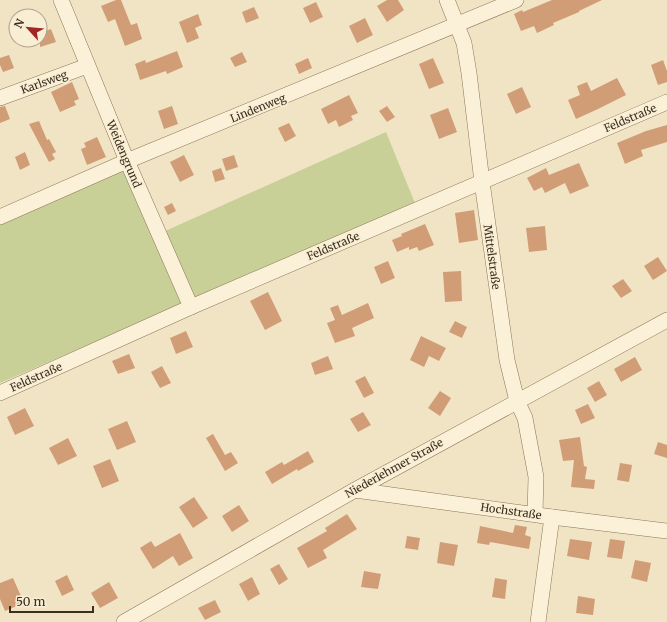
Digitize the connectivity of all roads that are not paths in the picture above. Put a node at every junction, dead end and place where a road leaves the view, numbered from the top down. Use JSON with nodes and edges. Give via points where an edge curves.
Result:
{"nodes":[{"id":1,"x":61,"y":0,"type":"edge"},
{"id":2,"x":446,"y":0,"type":"edge"},
{"id":3,"x":516,"y":0,"type":"edge"},
{"id":4,"x":458,"y":25,"type":"junction"},
{"id":5,"x":88,"y":66,"type":"junction"},
{"id":6,"x":0,"y":98,"type":"edge"},
{"id":7,"x":667,"y":102,"type":"edge"},
{"id":8,"x":127,"y":161,"type":"junction"},
{"id":9,"x":482,"y":182,"type":"junction"},
{"id":10,"x":0,"y":217,"type":"edge"},
{"id":11,"x":191,"y":307,"type":"junction"},
{"id":12,"x":667,"y":320,"type":"edge"},
{"id":13,"x":0,"y":393,"type":"edge"},
{"id":14,"x":517,"y":401,"type":"junction"},
{"id":15,"x":355,"y":490,"type":"junction"},
{"id":16,"x":535,"y":514,"type":"junction"},
{"id":17,"x":552,"y":517,"type":"junction"},
{"id":18,"x":667,"y":531,"type":"edge"},
{"id":19,"x":124,"y":622,"type":"edge"},
{"id":20,"x":538,"y":622,"type":"edge"}],
"edges":[{"from":1,"to":5,"type":"street","name":"Weidengrund"},
{"from":2,"to":4,"type":"street","name":"Mittelstraße"},
{"from":3,"to":4,"type":"street","name":"Lindenweg"},
{"from":4,"to":8,"type":"street","name":"Lindenweg"},
{"from":4,"to":9,"type":"street","name":"Mittelstraße","via":[[469,73]]},
{"from":5,"to":6,"type":"street","name":"Karlsweg"},
{"from":5,"to":8,"type":"street","name":"Weidengrund"},
{"from":7,"to":9,"type":"street","name":"Feldstraße"},
{"from":8,"to":10,"type":"street","name":"Lindenweg"},
{"from":8,"to":11,"type":"street","name":"Weidengrund"},
{"from":9,"to":11,"type":"street","name":"Feldstraße"},
{"from":9,"to":14,"type":"street","name":"Mittelstraße","via":[[507,360]]},
{"from":11,"to":13,"type":"street","name":"Feldstraße"},
{"from":12,"to":14,"type":"street","name":"Niederlehmer Straße"},
{"from":14,"to":15,"type":"street","name":"Niederlehmer Straße"},
{"from":14,"to":16,"type":"street","name":"Mittelstraße","via":[[525,418],[536,477]]},
{"from":15,"to":16,"type":"street","name":"Hochstraße"},
{"from":15,"to":19,"type":"street","name":"Niederlehmer Straße"},
{"from":16,"to":17,"type":"street","name":"Hochstraße"},
{"from":17,"to":18,"type":"street","name":"Hochstraße"},
{"from":17,"to":20,"type":"street"}]}
